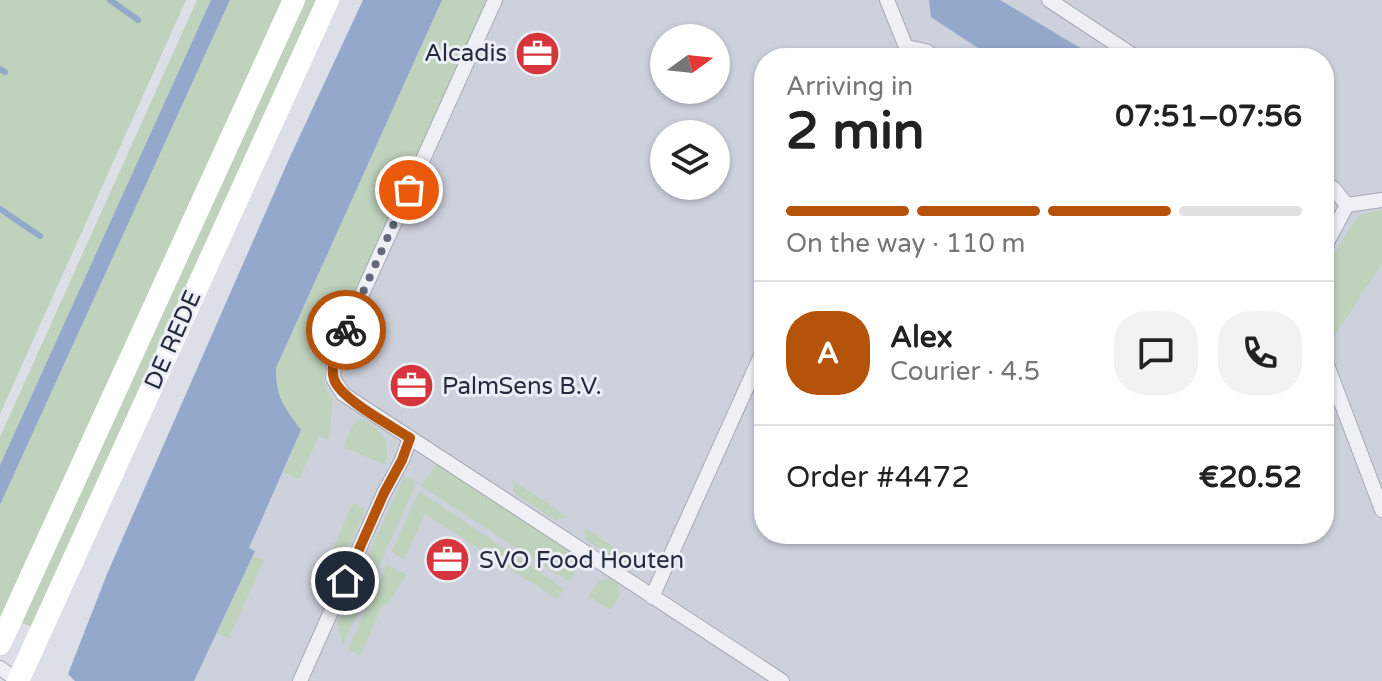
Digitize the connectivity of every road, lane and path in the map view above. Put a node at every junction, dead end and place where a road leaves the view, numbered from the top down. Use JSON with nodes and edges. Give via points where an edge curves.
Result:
{"nodes":[{"id":1,"x":294,"y":0,"type":"edge"},
{"id":2,"x":328,"y":0,"type":"edge"},
{"id":3,"x":495,"y":0,"type":"edge"},
{"id":4,"x":887,"y":0,"type":"edge"},
{"id":5,"x":1049,"y":0,"type":"edge"},
{"id":6,"x":901,"y":48,"type":"edge"},
{"id":7,"x":1122,"y":48,"type":"edge"},
{"id":8,"x":1334,"y":189,"type":"edge"},
{"id":9,"x":1382,"y":200,"type":"edge"},
{"id":10,"x":1347,"y":205,"type":"junction"},
{"id":11,"x":1334,"y":229,"type":"edge"},
{"id":12,"x":754,"y":371,"type":"edge"},
{"id":13,"x":1334,"y":383,"type":"edge"},
{"id":14,"x":410,"y":438,"type":"junction"},
{"id":15,"x":1382,"y":510,"type":"edge"},
{"id":16,"x":652,"y":597,"type":"junction"},
{"id":17,"x":0,"y":644,"type":"edge"},
{"id":18,"x":0,"y":668,"type":"edge"},
{"id":19,"x":19,"y":681,"type":"edge"},
{"id":20,"x":300,"y":681,"type":"edge"},
{"id":21,"x":782,"y":681,"type":"edge"}],
"edges":[{"from":1,"to":17,"type":"main road","name":"DE REDE"},
{"from":2,"to":19,"type":"main road","name":"DE REDE"},
{"from":3,"to":14,"type":"street","via":[[335,354],[333,378],[343,394]]},
{"from":4,"to":6,"type":"street"},
{"from":5,"to":7,"type":"street"},
{"from":8,"to":10,"type":"street"},
{"from":9,"to":10,"type":"street"},
{"from":10,"to":11,"type":"street"},
{"from":12,"to":16,"type":"street"},
{"from":13,"to":15,"type":"street"},
{"from":14,"to":16,"type":"street"},
{"from":14,"to":20,"type":"street"},
{"from":16,"to":21,"type":"street"},
{"from":18,"to":19,"type":"street"}]}
